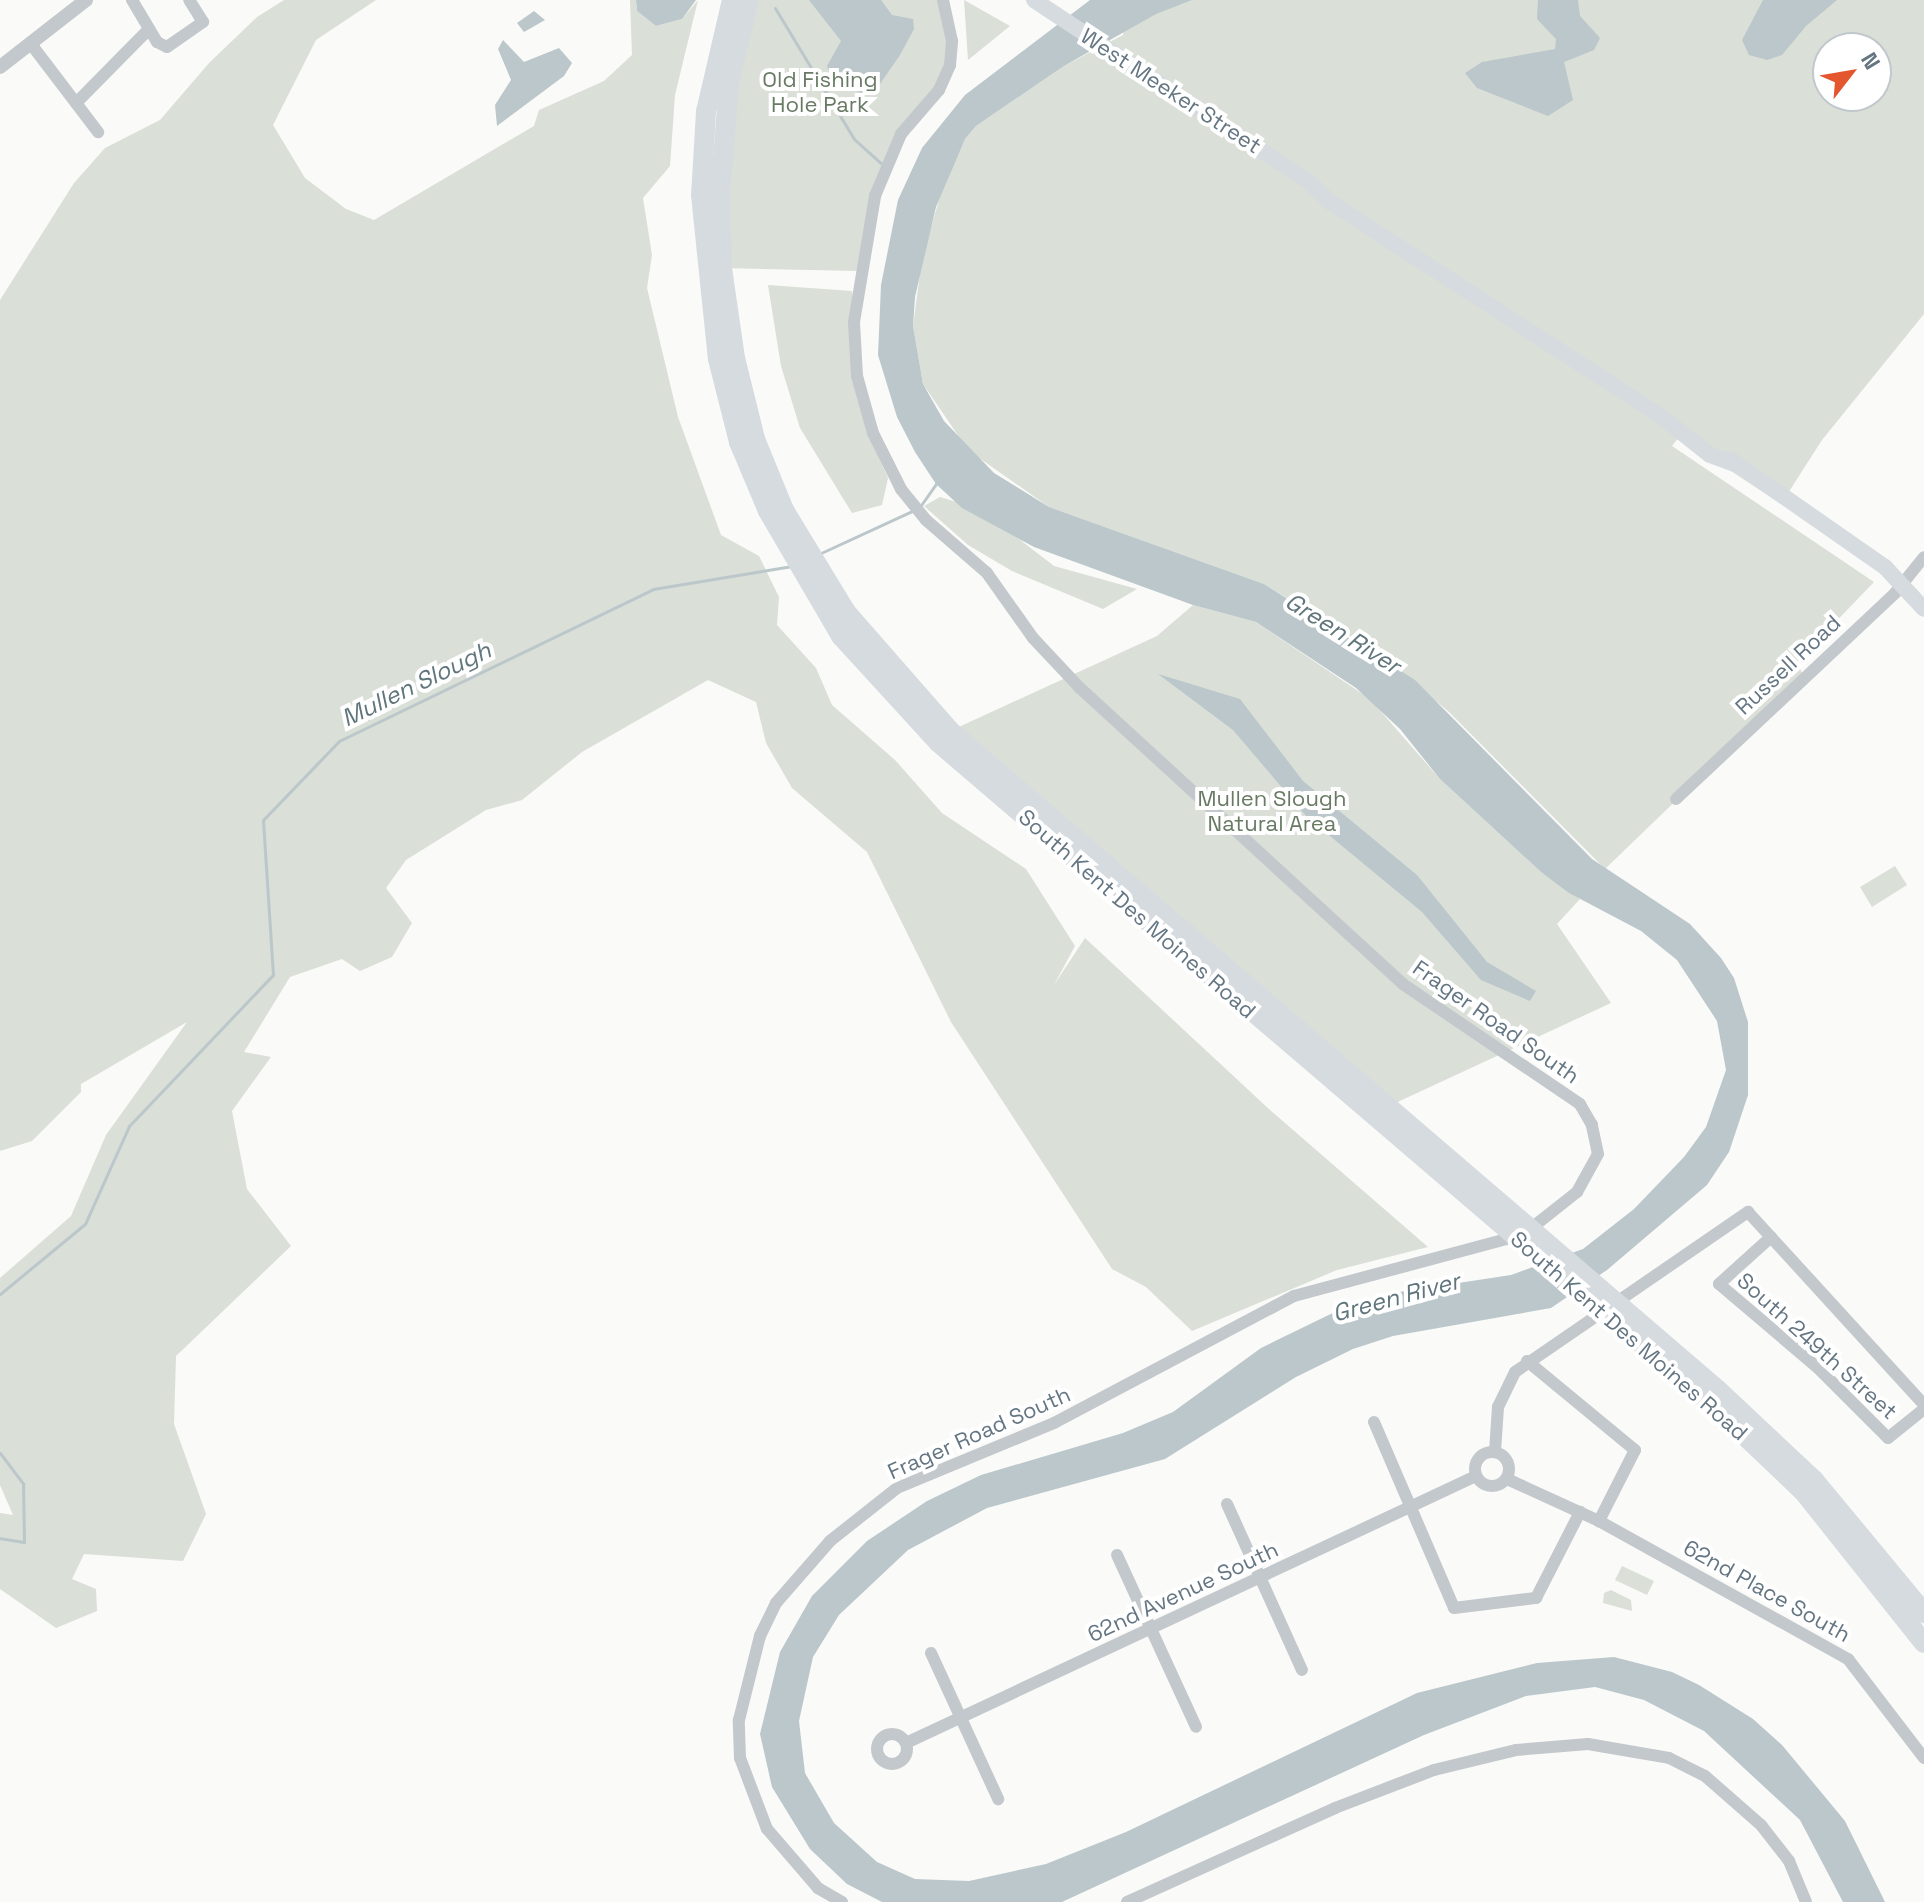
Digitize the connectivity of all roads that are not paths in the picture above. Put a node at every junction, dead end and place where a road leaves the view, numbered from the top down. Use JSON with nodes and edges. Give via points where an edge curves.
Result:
{"nodes":[{"id":1,"x":86,"y":0,"type":"edge"},
{"id":2,"x":132,"y":0,"type":"edge"},
{"id":3,"x":732,"y":0,"type":"edge"},
{"id":4,"x":749,"y":0,"type":"edge"},
{"id":5,"x":943,"y":0,"type":"edge"},
{"id":6,"x":193,"y":2,"type":"edge"},
{"id":7,"x":1038,"y":3,"type":"edge"},
{"id":8,"x":149,"y":29,"type":"junction"},
{"id":9,"x":31,"y":44,"type":"junction"},
{"id":10,"x":0,"y":67,"type":"edge"},
{"id":11,"x":76,"y":103,"type":"junction"},
{"id":12,"x":98,"y":132,"type":"dead end"},
{"id":13,"x":1309,"y":182,"type":"junction"},
{"id":14,"x":1496,"y":307,"type":"junction"},
{"id":15,"x":776,"y":511,"type":"junction"},
{"id":16,"x":1924,"y":557,"type":"edge"},
{"id":17,"x":1903,"y":584,"type":"junction"},
{"id":18,"x":1924,"y":609,"type":"edge"},
{"id":19,"x":1676,"y":799,"type":"dead end"},
{"id":20,"x":1771,"y":1237,"type":"junction"},
{"id":21,"x":1625,"y":1321,"type":"junction"},
{"id":22,"x":1527,"y":1361,"type":"junction"},
{"id":23,"x":1924,"y":1407,"type":"edge"},
{"id":24,"x":1374,"y":1422,"type":"dead end"},
{"id":25,"x":1495,"y":1452,"type":"junction"},
{"id":26,"x":1476,"y":1476,"type":"junction"},
{"id":27,"x":1507,"y":1479,"type":"junction"},
{"id":28,"x":1227,"y":1504,"type":"dead end"},
{"id":29,"x":1411,"y":1508,"type":"junction"},
{"id":30,"x":1580,"y":1512,"type":"junction"},
{"id":31,"x":1599,"y":1521,"type":"junction"},
{"id":32,"x":1117,"y":1555,"type":"dead end"},
{"id":33,"x":1260,"y":1578,"type":"junction"},
{"id":34,"x":1924,"y":1613,"type":"edge"},
{"id":35,"x":1150,"y":1628,"type":"junction"},
{"id":36,"x":1924,"y":1643,"type":"edge"},
{"id":37,"x":931,"y":1653,"type":"dead end"},
{"id":38,"x":1302,"y":1670,"type":"dead end"},
{"id":39,"x":960,"y":1716,"type":"junction"},
{"id":40,"x":1196,"y":1727,"type":"dead end"},
{"id":41,"x":906,"y":1743,"type":"dead end"},
{"id":42,"x":1924,"y":1758,"type":"edge"},
{"id":43,"x":998,"y":1799,"type":"dead end"},
{"id":44,"x":842,"y":1902,"type":"edge"},
{"id":45,"x":1127,"y":1902,"type":"edge"},
{"id":46,"x":1806,"y":1902,"type":"edge"}],
"edges":[{"from":1,"to":9,"type":"street"},
{"from":2,"to":8,"type":"street"},
{"from":3,"to":15,"type":"highway","name":"South Kent Des Moines Road","via":[[706,112],[701,195],[705,270],[718,359],[739,442]]},
{"from":4,"to":15,"type":"highway","name":"South Kent Des Moines Road","via":[[725,121],[722,268],[735,358]]},
{"from":5,"to":44,"type":"street","name":"Frager Road South","via":[[952,41],[950,65],[939,90],[901,134],[875,196],[854,322],[857,376],[873,433],[907,498],[987,573],[1033,638],[1079,687],[1403,984],[1580,1104],[1592,1125],[1598,1154],[1577,1192],[1534,1226],[1507,1239],[1294,1296],[1054,1423],[897,1488],[830,1541],[776,1603],[760,1636],[739,1720],[740,1758],[767,1829],[818,1888]]},
{"from":6,"to":8,"type":"street","via":[[203,22],[170,47],[158,44]]},
{"from":7,"to":13,"type":"main road","name":"West Meeker Street"},
{"from":8,"to":11,"type":"street"},
{"from":9,"to":10,"type":"street"},
{"from":9,"to":11,"type":"street"},
{"from":11,"to":12,"type":"street"},
{"from":13,"to":14,"type":"main road","name":"West Meeker Street","via":[[1432,257]]},
{"from":13,"to":14,"type":"main road","name":"West Meeker Street","via":[[1330,202]]},
{"from":14,"to":17,"type":"main road","name":"West Meeker Street","via":[[1662,417],[1688,427]]},
{"from":15,"to":21,"type":"highway","name":"South Kent Des Moines Road","via":[[837,615],[950,731]]},
{"from":16,"to":17,"type":"street","name":"Russell Road"},
{"from":17,"to":18,"type":"main road","name":"West Meeker Street"},
{"from":17,"to":19,"type":"street","name":"Russell Road"},
{"from":20,"to":22,"type":"street","name":"South 249th Street","via":[[1748,1212]]},
{"from":20,"to":23,"type":"street","name":"South 249th Street"},
{"from":20,"to":23,"type":"street","name":"South 249th Street","via":[[1719,1284],[1818,1368],[1888,1438]]},
{"from":21,"to":34,"type":"highway","name":"South Kent Des Moines Road","via":[[1814,1480]]},
{"from":21,"to":36,"type":"highway","name":"South Kent Des Moines Road","via":[[1803,1491]]},
{"from":22,"to":25,"type":"street","via":[[1503,1389]]},
{"from":22,"to":31,"type":"street","via":[[1635,1450]]},
{"from":24,"to":29,"type":"street"},
{"from":25,"to":26,"type":"street","via":[[1478,1459]]},
{"from":25,"to":27,"type":"street","via":[[1508,1462]]},
{"from":26,"to":27,"type":"street","via":[[1488,1486]]},
{"from":26,"to":29,"type":"street","name":"62nd Avenue South"},
{"from":27,"to":30,"type":"street","name":"62nd Place South"},
{"from":28,"to":33,"type":"street"},
{"from":29,"to":30,"type":"street","via":[[1454,1608],[1536,1598]]},
{"from":29,"to":33,"type":"street","name":"62nd Avenue South"},
{"from":30,"to":31,"type":"street","name":"62nd Place South"},
{"from":31,"to":42,"type":"street","name":"62nd Place South","via":[[1848,1659]]},
{"from":32,"to":35,"type":"street"},
{"from":33,"to":35,"type":"street","name":"62nd Avenue South"},
{"from":33,"to":38,"type":"street"},
{"from":35,"to":39,"type":"street","name":"62nd Avenue South"},
{"from":35,"to":40,"type":"street"},
{"from":37,"to":39,"type":"street"},
{"from":39,"to":41,"type":"street","name":"62nd Avenue South"},
{"from":39,"to":43,"type":"street"},
{"from":45,"to":46,"type":"street","via":[[1335,1808],[1434,1770],[1516,1750],[1588,1744],[1669,1758],[1725,1790],[1789,1861]]}]}
